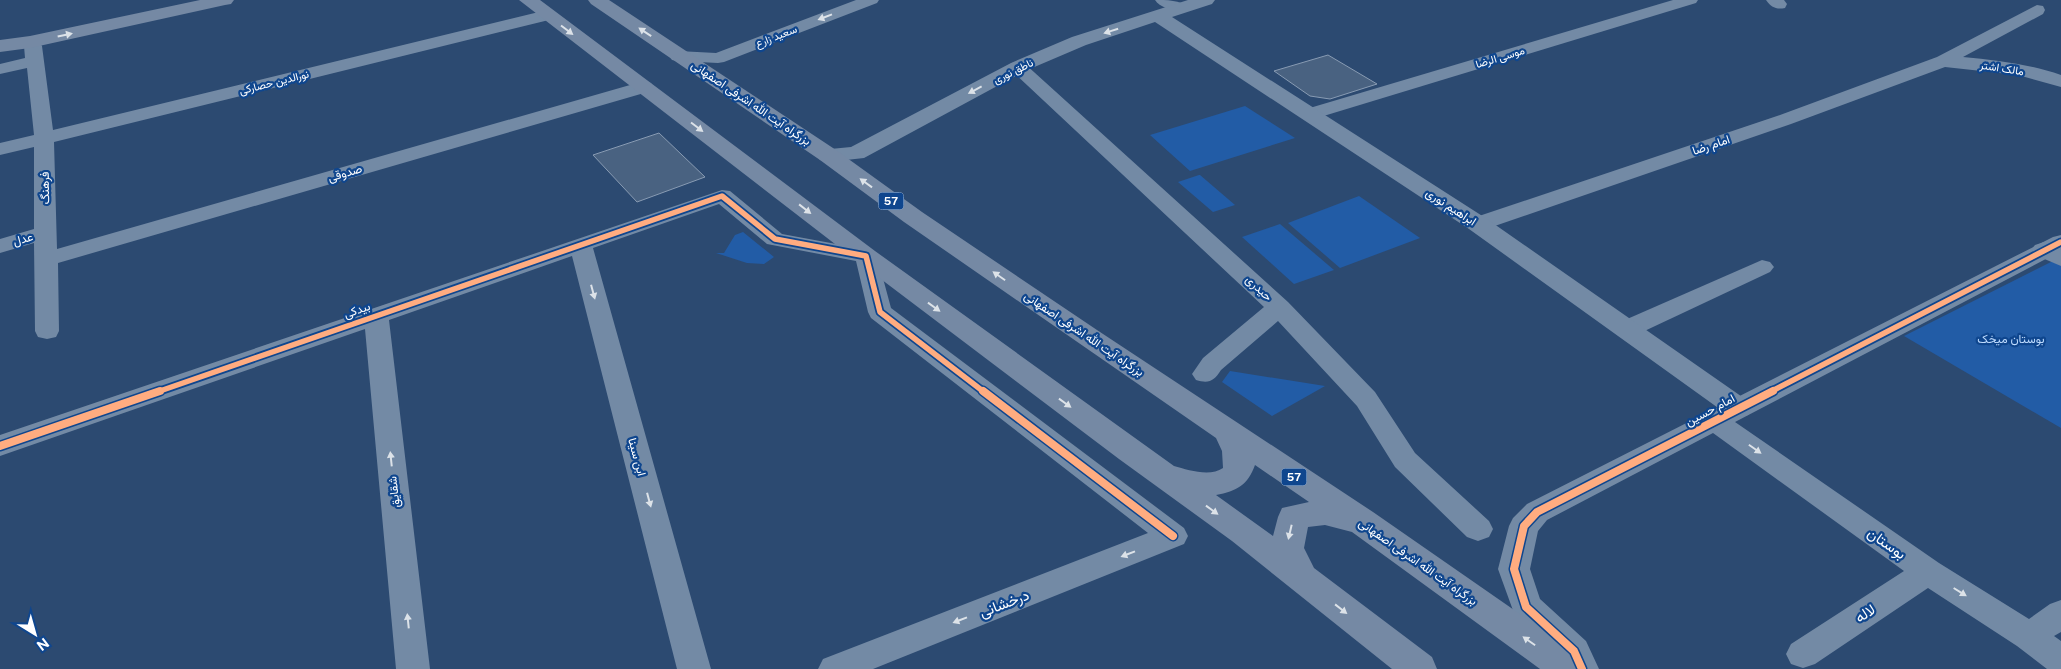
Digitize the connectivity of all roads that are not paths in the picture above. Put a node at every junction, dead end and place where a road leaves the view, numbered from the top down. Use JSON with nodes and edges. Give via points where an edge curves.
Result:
{"nodes":[{"id":1,"x":225,"y":0,"type":"edge"},
{"id":2,"x":528,"y":0,"type":"edge"},
{"id":3,"x":597,"y":0,"type":"edge"},
{"id":4,"x":871,"y":0,"type":"edge"},
{"id":5,"x":1206,"y":0,"type":"edge"},
{"id":6,"x":1690,"y":0,"type":"edge"},
{"id":7,"x":1167,"y":8,"type":"edge"},
{"id":8,"x":2037,"y":10,"type":"dead end"},
{"id":9,"x":547,"y":15,"type":"junction"},
{"id":10,"x":0,"y":46,"type":"edge"},
{"id":11,"x":678,"y":56,"type":"junction"},
{"id":12,"x":1943,"y":61,"type":"junction"},
{"id":13,"x":1018,"y":67,"type":"junction"},
{"id":14,"x":0,"y":69,"type":"edge"},
{"id":15,"x":2056,"y":75,"type":"edge"},
{"id":16,"x":644,"y":87,"type":"junction"},
{"id":17,"x":1310,"y":114,"type":"junction"},
{"id":18,"x":44,"y":138,"type":"junction"},
{"id":19,"x":0,"y":150,"type":"edge"},
{"id":20,"x":828,"y":155,"type":"junction"},
{"id":21,"x":1478,"y":224,"type":"junction"},
{"id":22,"x":45,"y":233,"type":"junction"},
{"id":23,"x":581,"y":245,"type":"junction"},
{"id":24,"x":0,"y":246,"type":"edge"},
{"id":25,"x":2056,"y":250,"type":"edge"},
{"id":26,"x":866,"y":256,"type":"junction"},
{"id":27,"x":46,"y":258,"type":"junction"},
{"id":28,"x":1762,"y":267,"type":"dead end"},
{"id":29,"x":1279,"y":307,"type":"junction"},
{"id":30,"x":376,"y":316,"type":"junction"},
{"id":31,"x":1626,"y":329,"type":"junction"},
{"id":32,"x":47,"y":331,"type":"dead end"},
{"id":33,"x":1205,"y":374,"type":"dead end"},
{"id":34,"x":1726,"y":415,"type":"junction"},
{"id":35,"x":1229,"y":433,"type":"junction"},
{"id":36,"x":0,"y":446,"type":"edge"},
{"id":37,"x":1166,"y":476,"type":"junction"},
{"id":38,"x":1361,"y":521,"type":"junction"},
{"id":39,"x":1478,"y":529,"type":"dead end"},
{"id":40,"x":1928,"y":572,"type":"junction"},
{"id":41,"x":1302,"y":579,"type":"junction"},
{"id":42,"x":2061,"y":614,"type":"edge"},
{"id":43,"x":2029,"y":636,"type":"junction"},
{"id":44,"x":1802,"y":654,"type":"dead end"},
{"id":45,"x":2061,"y":660,"type":"edge"},
{"id":46,"x":413,"y":669,"type":"edge"},
{"id":47,"x":694,"y":669,"type":"edge"},
{"id":48,"x":835,"y":669,"type":"edge"},
{"id":49,"x":1419,"y":669,"type":"edge"},
{"id":50,"x":1569,"y":669,"type":"edge"},
{"id":51,"x":1582,"y":669,"type":"edge"}],
"edges":[{"from":10,"to":1,"type":"highway","one_way":true},
{"from":2,"to":9,"type":"highway"},
{"from":11,"to":3,"type":"highway","name":"بزرگراه آیت الله اشرفی اصفهانی","number":"57","one_way":true},
{"from":4,"to":11,"type":"street","name":"سعید زارع","one_way":true,"via":[[718,58]]},
{"from":5,"to":7,"type":"street","name":"ناطق نوری"},
{"from":6,"to":17,"type":"street","name":"موسی الرضا"},
{"from":7,"to":13,"type":"street","name":"ناطق نوری","one_way":true},
{"from":7,"to":17,"type":"street","name":"ابراهیم نوری"},
{"from":8,"to":12,"type":"street","name":"امام رضا"},
{"from":9,"to":16,"type":"highway","one_way":true},
{"from":9,"to":18,"type":"street","name":"نورالدین حصارکی"},
{"from":11,"to":20,"type":"highway","name":"بزرگراه آیت الله اشرفی اصفهانی","number":"57"},
{"from":12,"to":15,"type":"street","name":"مالک اشتر"},
{"from":12,"to":21,"type":"street","name":"امام رضا","via":[[1784,120]]},
{"from":13,"to":20,"type":"street","name":"ناطق نوری","one_way":true,"via":[[856,153]]},
{"from":13,"to":29,"type":"street","name":"حیدری"},
{"from":14,"to":18,"type":"street","name":"فرهنگ","via":[[34,54]]},
{"from":16,"to":26,"type":"highway","one_way":true},
{"from":16,"to":27,"type":"street","name":"صدوقی"},
{"from":17,"to":21,"type":"street","name":"ابراهیم نوری"},
{"from":18,"to":19,"type":"street","name":"نورالدین حصارکی"},
{"from":18,"to":22,"type":"street","name":"فرهنگ"},
{"from":35,"to":20,"type":"highway","name":"بزرگراه آیت الله اشرفی اصفهانی","number":"57","one_way":true,"via":[[913,217]]},
{"from":21,"to":31,"type":"street","name":"ابراهیم نوری"},
{"from":22,"to":24,"type":"street","name":"عدل"},
{"from":22,"to":27,"type":"street","name":"فرهنگ"},
{"from":23,"to":26,"type":"street","name":"بیدکی","via":[[722,196],[775,239]]},
{"from":23,"to":30,"type":"street","name":"بیدکی"},
{"from":23,"to":47,"type":"street","name":"ابن سینا","one_way":true},
{"from":25,"to":34,"type":"street","name":"امام حسین"},
{"from":26,"to":37,"type":"highway","one_way":true},
{"from":26,"to":48,"type":"street","name":"درخشانی","one_way":true,"via":[[880,312],[1173,536]]},
{"from":27,"to":32,"type":"street","name":"فرهنگ"},
{"from":28,"to":31,"type":"street"},
{"from":29,"to":33,"type":"street","via":[[1212,364]]},
{"from":29,"to":39,"type":"street","name":"حیدری","via":[[1366,399],[1405,460]]},
{"from":30,"to":36,"type":"street","name":"بیدکی"},
{"from":46,"to":30,"type":"street","name":"شقایق","one_way":true},
{"from":31,"to":34,"type":"street","name":"ابراهیم نوری"},
{"from":34,"to":40,"type":"street","name":"بوستان","one_way":true},
{"from":34,"to":51,"type":"street","name":"امام حسین","via":[[1536,512],[1524,526],[1514,569],[1526,607],[1574,651]]},
{"from":35,"to":37,"type":"highway","via":[[1239,457],[1239,471],[1233,479],[1223,484],[1204,484]]},
{"from":35,"to":38,"type":"highway","name":"بزرگراه آیت الله اشرفی اصفهانی","number":"57"},
{"from":37,"to":41,"type":"highway","one_way":true},
{"from":38,"to":41,"type":"highway","one_way":true,"via":[[1325,512],[1294,517],[1287,548]]},
{"from":50,"to":38,"type":"highway","name":"بزرگراه آیت الله اشرفی اصفهانی","number":"57","one_way":true},
{"from":40,"to":43,"type":"street","name":"بوستان","one_way":true},
{"from":40,"to":44,"type":"street","name":"لاله"},
{"from":41,"to":49,"type":"highway","one_way":true},
{"from":42,"to":43,"type":"street"},
{"from":43,"to":45,"type":"street","name":"بوستان"}]}
